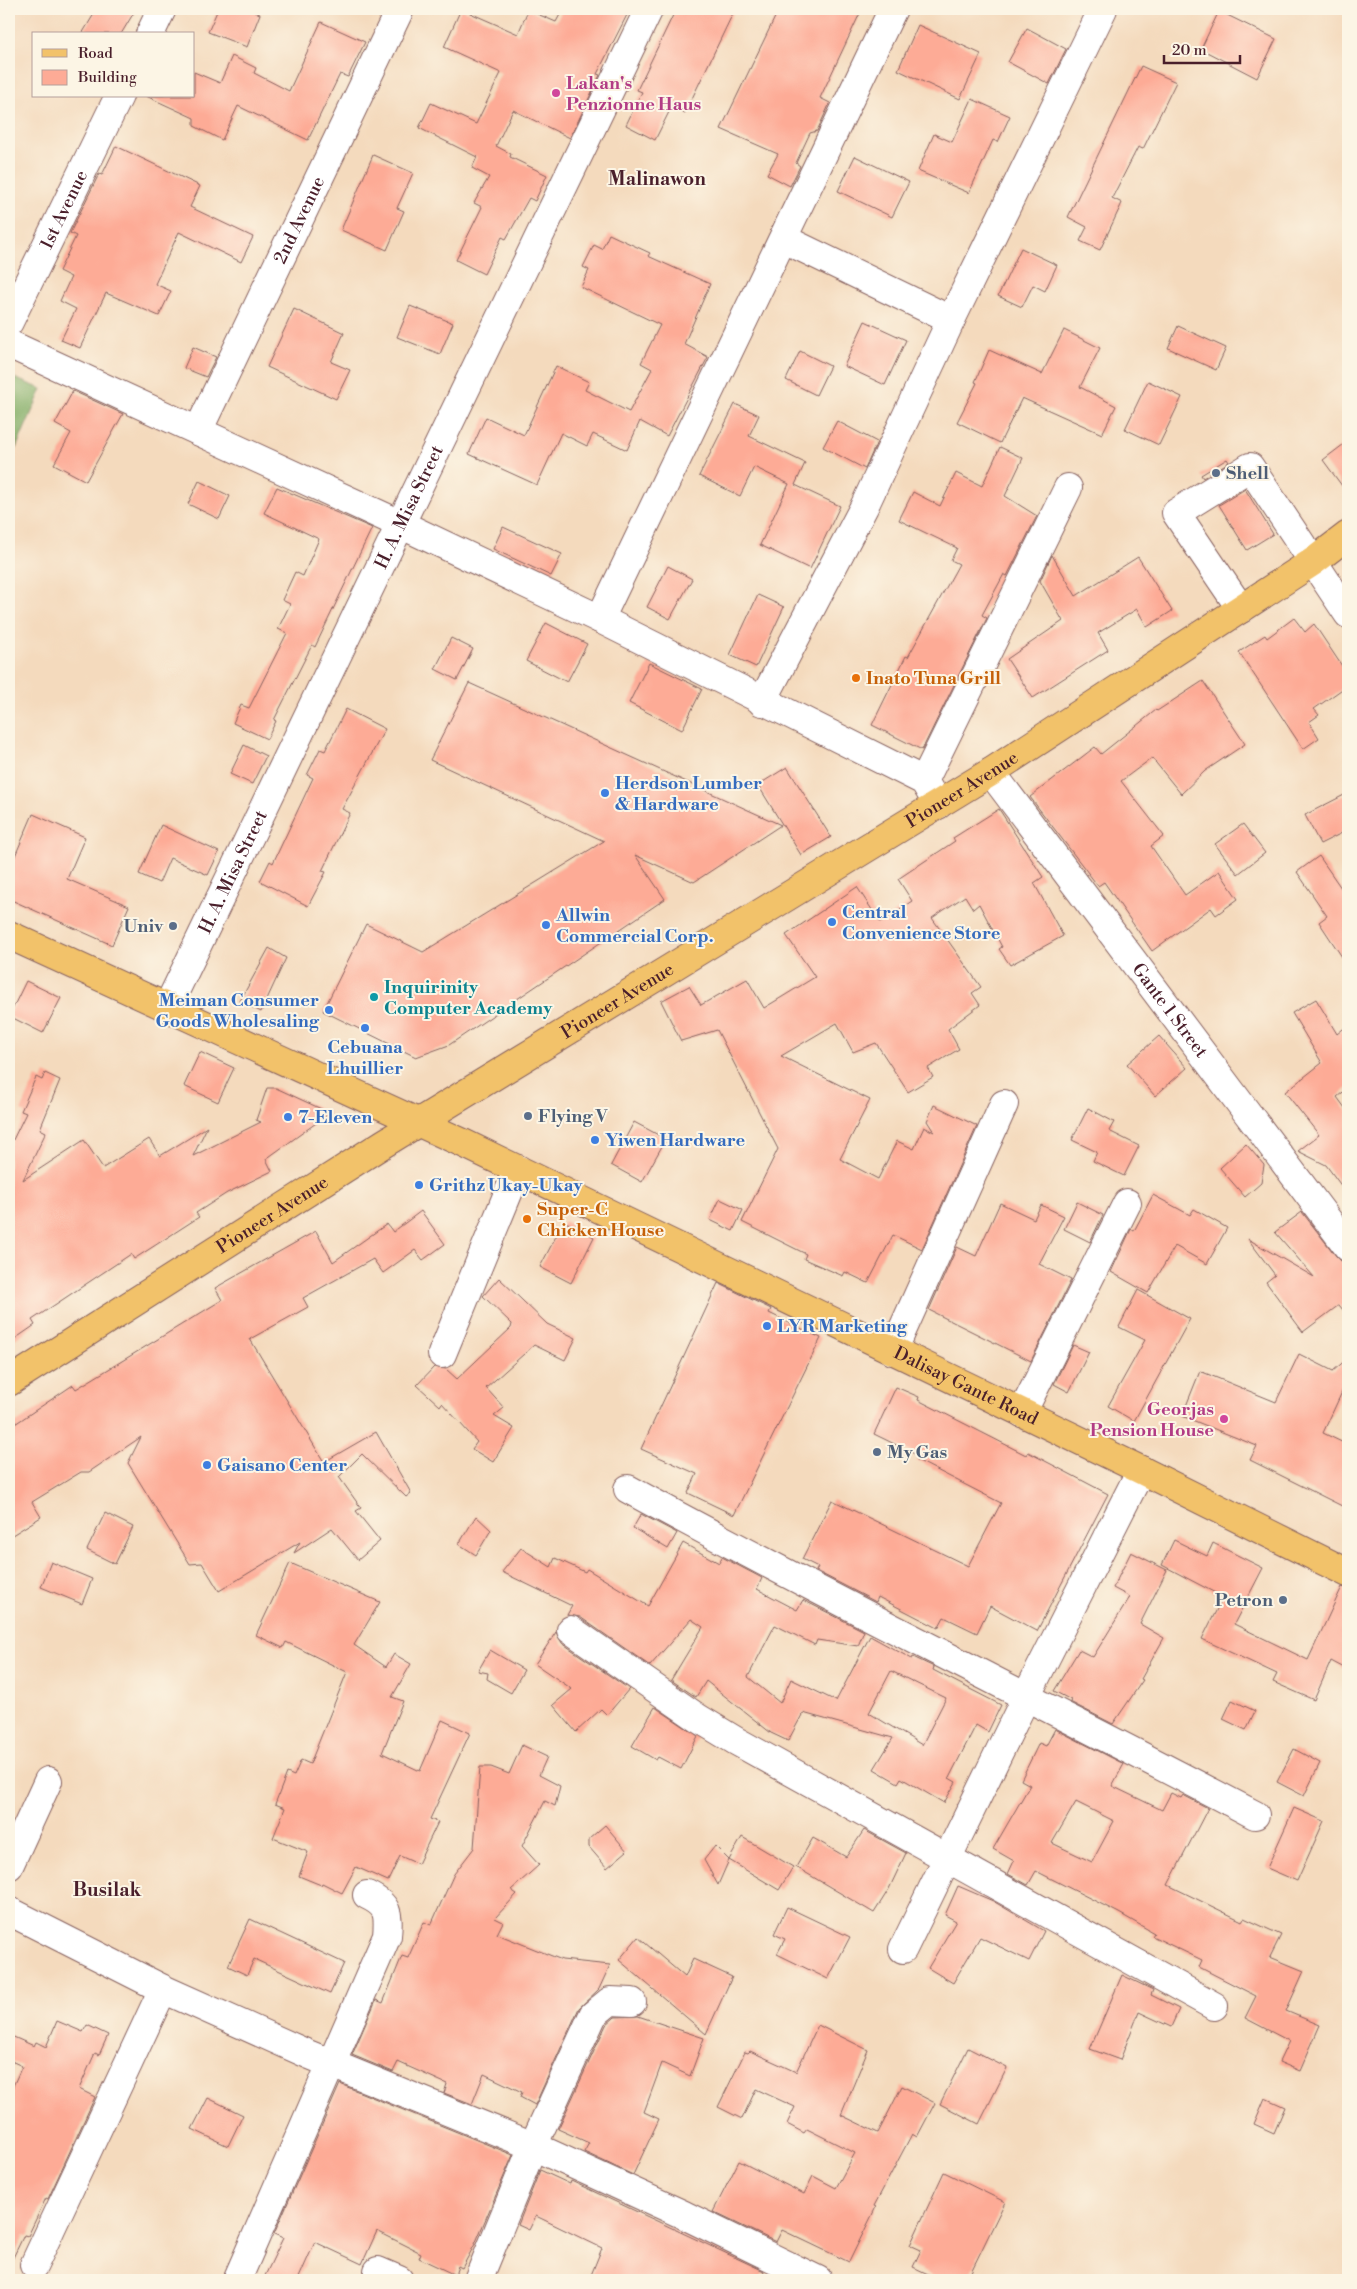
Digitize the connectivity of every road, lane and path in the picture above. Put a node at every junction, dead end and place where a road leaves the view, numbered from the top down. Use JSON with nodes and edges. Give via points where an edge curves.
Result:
{"nodes":[{"id":1,"x":162,"y":9,"type":"edge"},
{"id":2,"x":400,"y":9,"type":"edge"},
{"id":3,"x":649,"y":9,"type":"edge"},
{"id":4,"x":893,"y":9,"type":"edge"},
{"id":5,"x":1103,"y":9,"type":"edge"},
{"id":6,"x":151,"y":32,"type":"edge"},
{"id":7,"x":118,"y":98,"type":"edge"},
{"id":8,"x":784,"y":238,"type":"junction"},
{"id":9,"x":951,"y":320,"type":"junction"},
{"id":10,"x":9,"y":322,"type":"edge"},
{"id":11,"x":9,"y":344,"type":"edge"},
{"id":12,"x":198,"y":431,"type":"junction"},
{"id":13,"x":1068,"y":488,"type":"dead end"},
{"id":14,"x":400,"y":524,"type":"junction"},
{"id":15,"x":1348,"y":535,"type":"edge"},
{"id":16,"x":1314,"y":561,"type":"junction"},
{"id":17,"x":1241,"y":609,"type":"junction"},
{"id":18,"x":1348,"y":614,"type":"edge"},
{"id":19,"x":600,"y":619,"type":"junction"},
{"id":20,"x":762,"y":702,"type":"junction"},
{"id":21,"x":991,"y":772,"type":"junction"},
{"id":22,"x":924,"y":781,"type":"junction"},
{"id":23,"x":938,"y":805,"type":"junction"},
{"id":24,"x":9,"y":935,"type":"edge"},
{"id":25,"x":168,"y":1006,"type":"junction"},
{"id":26,"x":1004,"y":1104,"type":"dead end"},
{"id":27,"x":420,"y":1123,"type":"junction"},
{"id":28,"x":518,"y":1169,"type":"junction"},
{"id":29,"x":1127,"y":1203,"type":"dead end"},
{"id":30,"x":1348,"y":1247,"type":"edge"},
{"id":31,"x":893,"y":1350,"type":"junction"},
{"id":32,"x":442,"y":1354,"type":"dead end"},
{"id":33,"x":9,"y":1382,"type":"edge"},
{"id":34,"x":1022,"y":1412,"type":"junction"},
{"id":35,"x":1141,"y":1470,"type":"junction"},
{"id":36,"x":628,"y":1489,"type":"dead end"},
{"id":37,"x":1348,"y":1572,"type":"edge"},
{"id":38,"x":571,"y":1630,"type":"dead end"},
{"id":39,"x":1027,"y":1695,"type":"junction"},
{"id":40,"x":48,"y":1781,"type":"dead end"},
{"id":41,"x":1255,"y":1815,"type":"dead end"},
{"id":42,"x":949,"y":1858,"type":"junction"},
{"id":43,"x":9,"y":1866,"type":"edge"},
{"id":44,"x":367,"y":1895,"type":"dead end"},
{"id":45,"x":9,"y":1911,"type":"edge"},
{"id":46,"x":903,"y":1949,"type":"dead end"},
{"id":47,"x":163,"y":1989,"type":"junction"},
{"id":48,"x":632,"y":2002,"type":"dead end"},
{"id":49,"x":1214,"y":2006,"type":"dead end"},
{"id":50,"x":331,"y":2064,"type":"junction"},
{"id":51,"x":533,"y":2146,"type":"junction"},
{"id":52,"x":34,"y":2265,"type":"dead end"},
{"id":53,"x":237,"y":2280,"type":"edge"},
{"id":54,"x":478,"y":2280,"type":"edge"},
{"id":55,"x":818,"y":2280,"type":"edge"}],
"edges":[{"from":1,"to":6,"type":"street"},
{"from":2,"to":12,"type":"street","name":"2nd Avenue"},
{"from":3,"to":14,"type":"street","name":"H. A. Misa Street"},
{"from":4,"to":8,"type":"street"},
{"from":5,"to":9,"type":"street"},
{"from":7,"to":10,"type":"street","name":"1st Avenue"},
{"from":8,"to":9,"type":"street"},
{"from":8,"to":19,"type":"street"},
{"from":9,"to":20,"type":"street","via":[[864,507]]},
{"from":11,"to":12,"type":"street"},
{"from":12,"to":14,"type":"street"},
{"from":13,"to":22,"type":"street"},
{"from":14,"to":19,"type":"street"},
{"from":14,"to":25,"type":"street","name":"H. A. Misa Street"},
{"from":15,"to":16,"type":"main road","name":"Pioneer Avenue"},
{"from":16,"to":17,"type":"main road","name":"Pioneer Avenue"},
{"from":16,"to":17,"type":"street","via":[[1250,467],[1176,513]]},
{"from":16,"to":18,"type":"street"},
{"from":17,"to":21,"type":"main road","name":"Pioneer Avenue"},
{"from":19,"to":20,"type":"street"},
{"from":20,"to":22,"type":"street"},
{"from":21,"to":23,"type":"main road","name":"Pioneer Avenue"},
{"from":21,"to":30,"type":"street","name":"Gante 1 Street"},
{"from":22,"to":23,"type":"street"},
{"from":23,"to":27,"type":"main road","name":"Pioneer Avenue"},
{"from":24,"to":25,"type":"main road","name":"Dalisay Gante Road"},
{"from":25,"to":27,"type":"main road","name":"Dalisay Gante Road"},
{"from":26,"to":31,"type":"street"},
{"from":27,"to":28,"type":"main road","name":"Dalisay Gante Road"},
{"from":27,"to":33,"type":"main road","name":"Pioneer Avenue"},
{"from":28,"to":31,"type":"main road","name":"Dalisay Gante Road"},
{"from":28,"to":32,"type":"street"},
{"from":29,"to":34,"type":"street"},
{"from":31,"to":34,"type":"main road","name":"Dalisay Gante Road"},
{"from":34,"to":35,"type":"main road","name":"Dalisay Gante Road"},
{"from":35,"to":37,"type":"main road","name":"Dalisay Gante Road"},
{"from":35,"to":39,"type":"street"},
{"from":36,"to":39,"type":"street","via":[[796,1580]]},
{"from":38,"to":42,"type":"street","via":[[698,1718]]},
{"from":39,"to":41,"type":"street"},
{"from":39,"to":42,"type":"street"},
{"from":40,"to":43,"type":"street"},
{"from":42,"to":46,"type":"street"},
{"from":42,"to":49,"type":"street"},
{"from":44,"to":50,"type":"street","via":[[382,1902],[386,1910],[387,1936]]},
{"from":45,"to":47,"type":"street"},
{"from":47,"to":50,"type":"street"},
{"from":47,"to":52,"type":"street"},
{"from":48,"to":51,"type":"street","via":[[610,2001],[593,2015]]},
{"from":50,"to":51,"type":"street"},
{"from":50,"to":53,"type":"street"},
{"from":51,"to":54,"type":"street"},
{"from":51,"to":55,"type":"street"}]}
